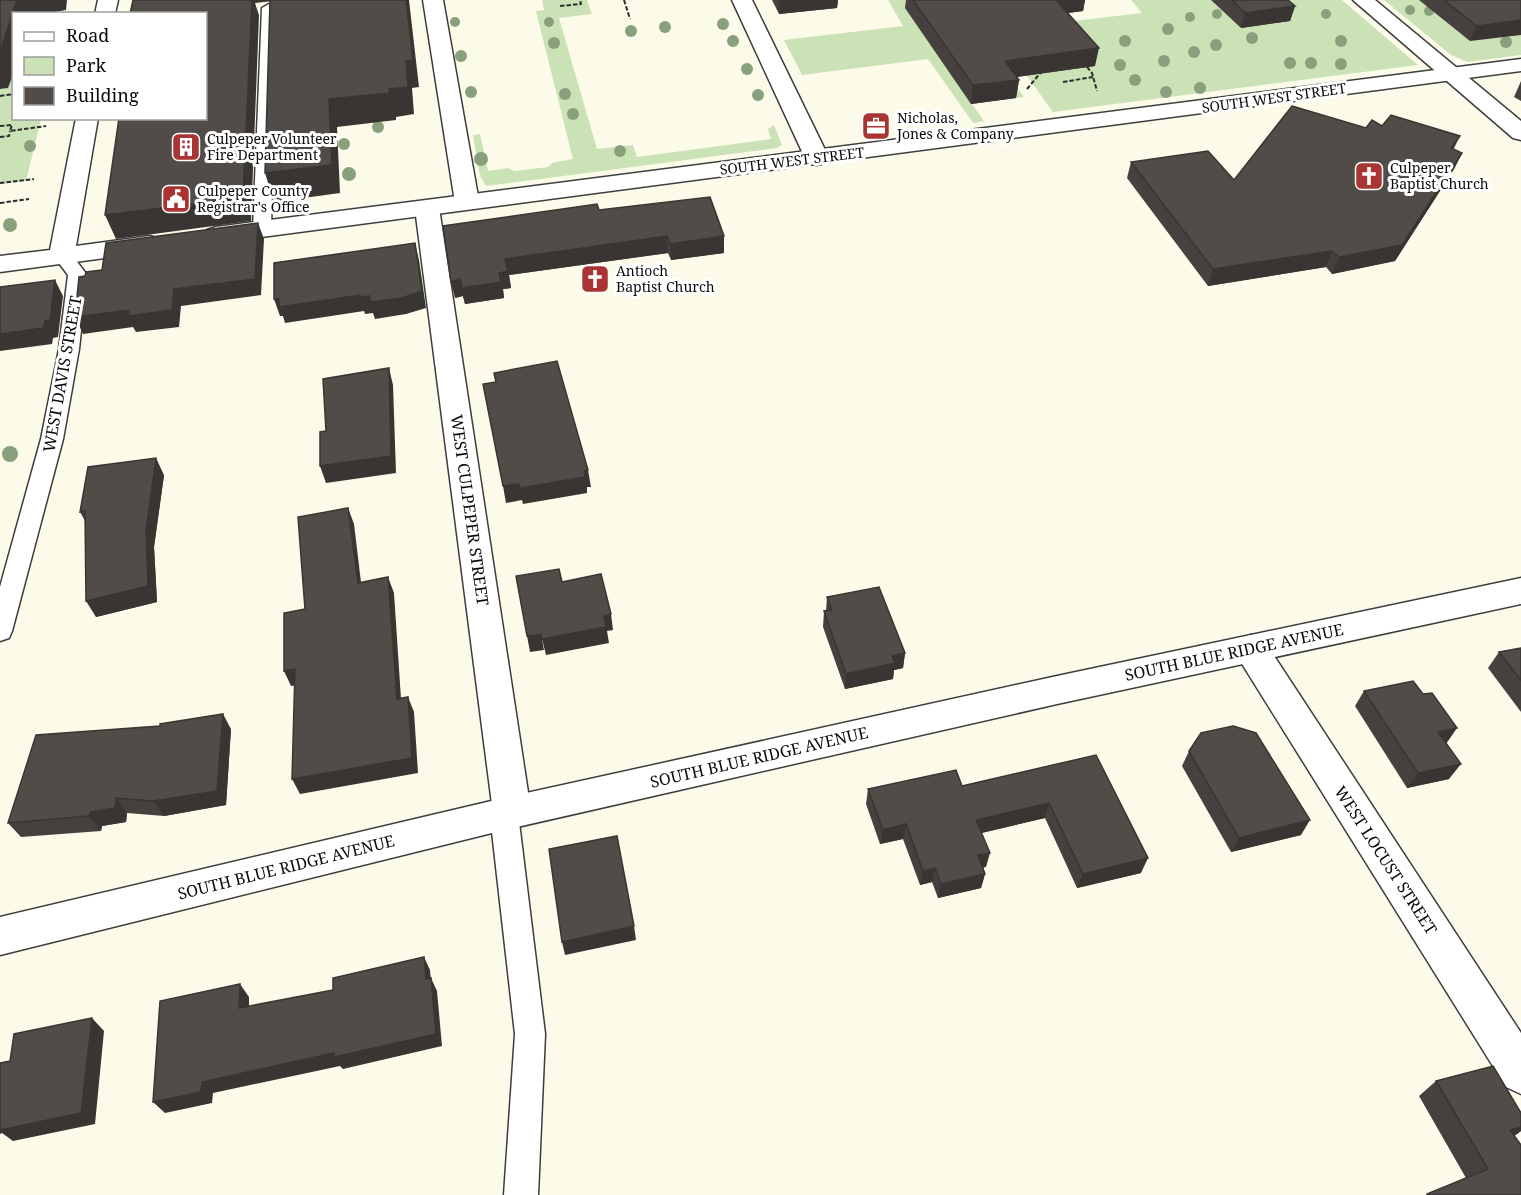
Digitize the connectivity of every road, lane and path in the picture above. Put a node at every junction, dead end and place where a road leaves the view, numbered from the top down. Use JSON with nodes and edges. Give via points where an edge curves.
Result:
{"nodes":[{"id":1,"x":433,"y":0,"type":"edge"},
{"id":2,"x":580,"y":0,"type":"edge"},
{"id":3,"x":624,"y":0,"type":"edge"},
{"id":4,"x":742,"y":0,"type":"edge"},
{"id":5,"x":1363,"y":0,"type":"edge"},
{"id":6,"x":560,"y":6,"type":"dead end"},
{"id":7,"x":269,"y":8,"type":"edge"},
{"id":8,"x":630,"y":19,"type":"dead end"},
{"id":9,"x":1521,"y":65,"type":"edge"},
{"id":10,"x":1087,"y":67,"type":"edge"},
{"id":11,"x":1048,"y":68,"type":"edge"},
{"id":12,"x":1451,"y":74,"type":"junction"},
{"id":13,"x":1093,"y":77,"type":"junction"},
{"id":14,"x":1063,"y":82,"type":"dead end"},
{"id":15,"x":1027,"y":89,"type":"dead end"},
{"id":16,"x":1098,"y":94,"type":"dead end"},
{"id":17,"x":87,"y":120,"type":"edge"},
{"id":18,"x":0,"y":126,"type":"edge"},
{"id":19,"x":46,"y":126,"type":"dead end"},
{"id":20,"x":10,"y":130,"type":"junction"},
{"id":21,"x":1521,"y":133,"type":"edge"},
{"id":22,"x":0,"y":137,"type":"edge"},
{"id":23,"x":817,"y":158,"type":"junction"},
{"id":24,"x":34,"y":179,"type":"dead end"},
{"id":25,"x":0,"y":183,"type":"edge"},
{"id":26,"x":29,"y":199,"type":"dead end"},
{"id":27,"x":467,"y":202,"type":"junction"},
{"id":28,"x":0,"y":203,"type":"edge"},
{"id":29,"x":427,"y":208,"type":"junction"},
{"id":30,"x":262,"y":229,"type":"junction"},
{"id":31,"x":192,"y":238,"type":"edge"},
{"id":32,"x":168,"y":241,"type":"edge"},
{"id":33,"x":62,"y":255,"type":"junction"},
{"id":34,"x":0,"y":264,"type":"edge"},
{"id":35,"x":6,"y":583,"type":"edge"},
{"id":36,"x":1521,"y":591,"type":"edge"},
{"id":37,"x":0,"y":631,"type":"edge"},
{"id":38,"x":1251,"y":648,"type":"junction"},
{"id":39,"x":508,"y":813,"type":"junction"},
{"id":40,"x":0,"y":936,"type":"edge"},
{"id":41,"x":1521,"y":1072,"type":"edge"},
{"id":42,"x":521,"y":1195,"type":"edge"}],
"edges":[{"from":1,"to":27,"type":"street"},
{"from":2,"to":6,"type":"path","via":[[581,4]]},
{"from":3,"to":8,"type":"path"},
{"from":4,"to":23,"type":"street"},
{"from":5,"to":12,"type":"street"},
{"from":7,"to":30,"type":"lane"},
{"from":9,"to":12,"type":"street","name":"SOUTH WEST STREET"},
{"from":10,"to":13,"type":"path"},
{"from":11,"to":15,"type":"path"},
{"from":12,"to":21,"type":"street"},
{"from":12,"to":23,"type":"street","name":"SOUTH WEST STREET"},
{"from":13,"to":14,"type":"path"},
{"from":13,"to":16,"type":"path"},
{"from":17,"to":33,"type":"street"},
{"from":18,"to":20,"type":"path","via":[[12,125]]},
{"from":19,"to":20,"type":"path"},
{"from":20,"to":22,"type":"path","via":[[9,136]]},
{"from":23,"to":27,"type":"street","name":"SOUTH WEST STREET"},
{"from":24,"to":25,"type":"path"},
{"from":26,"to":28,"type":"path"},
{"from":27,"to":29,"type":"street","name":"SOUTH WEST STREET"},
{"from":29,"to":30,"type":"street","name":"SOUTH WEST STREET"},
{"from":29,"to":39,"type":"street","name":"WEST CULPEPER STREET"},
{"from":30,"to":31,"type":"street","name":"SOUTH WEST STREET"},
{"from":32,"to":33,"type":"street"},
{"from":33,"to":34,"type":"street"},
{"from":33,"to":35,"type":"lane","name":"WEST DAVIS STREET","via":[[78,275],[69,349],[52,439]]},
{"from":35,"to":37,"type":"lane","name":"WEST DAVIS STREET"},
{"from":36,"to":38,"type":"street","name":"SOUTH BLUE RIDGE AVENUE"},
{"from":38,"to":39,"type":"street","name":"SOUTH BLUE RIDGE AVENUE"},
{"from":38,"to":41,"type":"street","name":"WEST LOCUST STREET"},
{"from":39,"to":40,"type":"street","name":"SOUTH BLUE RIDGE AVENUE"},
{"from":39,"to":42,"type":"lane","via":[[530,1034]]}]}
